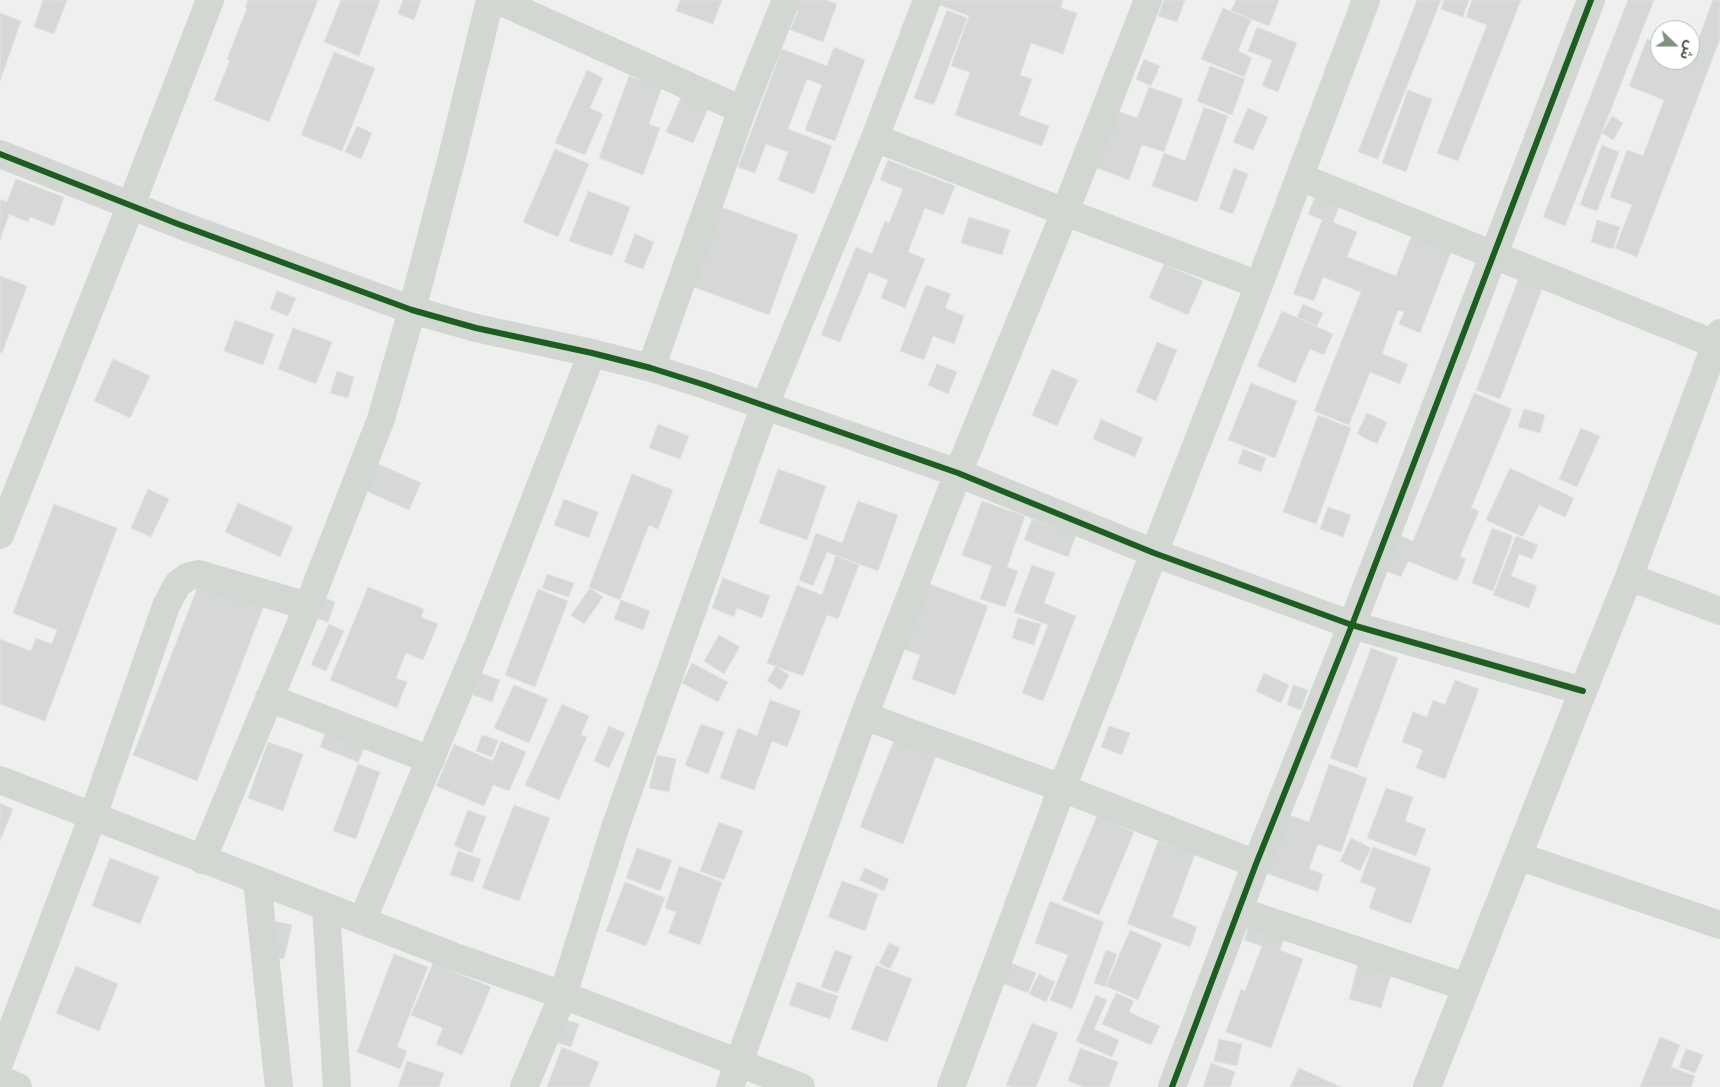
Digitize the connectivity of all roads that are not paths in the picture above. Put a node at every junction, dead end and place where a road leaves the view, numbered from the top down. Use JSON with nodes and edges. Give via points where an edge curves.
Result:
{"nodes":[{"id":1,"x":210,"y":0,"type":"edge"},
{"id":2,"x":490,"y":0,"type":"edge"},
{"id":3,"x":498,"y":0,"type":"edge"},
{"id":4,"x":786,"y":0,"type":"edge"},
{"id":5,"x":927,"y":0,"type":"edge"},
{"id":6,"x":1148,"y":0,"type":"edge"},
{"id":7,"x":1366,"y":0,"type":"edge"},
{"id":8,"x":1591,"y":0,"type":"edge"},
{"id":9,"x":742,"y":110,"type":"junction"},
{"id":10,"x":875,"y":138,"type":"junction"},
{"id":11,"x":0,"y":154,"type":"edge"},
{"id":12,"x":1300,"y":177,"type":"junction"},
{"id":13,"x":131,"y":205,"type":"junction"},
{"id":14,"x":1065,"y":212,"type":"junction"},
{"id":15,"x":1494,"y":254,"type":"junction"},
{"id":16,"x":1259,"y":285,"type":"junction"},
{"id":17,"x":412,"y":310,"type":"junction"},
{"id":18,"x":1719,"y":341,"type":"edge"},
{"id":19,"x":592,"y":353,"type":"junction"},
{"id":20,"x":651,"y":368,"type":"junction"},
{"id":21,"x":765,"y":405,"type":"junction"},
{"id":22,"x":958,"y":473,"type":"junction"},
{"id":23,"x":2,"y":524,"type":"edge"},
{"id":24,"x":1154,"y":552,"type":"junction"},
{"id":25,"x":1629,"y":577,"type":"junction"},
{"id":26,"x":308,"y":606,"type":"junction"},
{"id":27,"x":1720,"y":611,"type":"edge"},
{"id":28,"x":1352,"y":625,"type":"junction"},
{"id":29,"x":1583,"y":691,"type":"junction"},
{"id":30,"x":269,"y":698,"type":"junction"},
{"id":31,"x":864,"y":716,"type":"junction"},
{"id":32,"x":431,"y":760,"type":"junction"},
{"id":33,"x":0,"y":780,"type":"edge"},
{"id":34,"x":1062,"y":788,"type":"junction"},
{"id":35,"x":93,"y":816,"type":"junction"},
{"id":36,"x":1518,"y":856,"type":"junction"},
{"id":37,"x":202,"y":860,"type":"junction"},
{"id":38,"x":1256,"y":864,"type":"junction"},
{"id":39,"x":257,"y":881,"type":"junction"},
{"id":40,"x":326,"y":907,"type":"junction"},
{"id":41,"x":1239,"y":911,"type":"junction"},
{"id":42,"x":362,"y":921,"type":"junction"},
{"id":43,"x":1720,"y":925,"type":"edge"},
{"id":44,"x":1466,"y":987,"type":"junction"},
{"id":45,"x":562,"y":995,"type":"junction"},
{"id":46,"x":0,"y":1061,"type":"edge"},
{"id":47,"x":734,"y":1076,"type":"edge"},
{"id":48,"x":0,"y":1080,"type":"edge"},
{"id":49,"x":18,"y":1087,"type":"edge"},
{"id":50,"x":279,"y":1087,"type":"edge"},
{"id":51,"x":337,"y":1087,"type":"edge"},
{"id":52,"x":524,"y":1087,"type":"edge"},
{"id":53,"x":801,"y":1087,"type":"edge"},
{"id":54,"x":951,"y":1087,"type":"edge"},
{"id":55,"x":1172,"y":1087,"type":"edge"},
{"id":56,"x":1427,"y":1087,"type":"edge"}],
"edges":[{"from":1,"to":13,"type":"street"},
{"from":2,"to":17,"type":"street"},
{"from":3,"to":9,"type":"street"},
{"from":4,"to":9,"type":"street"},
{"from":5,"to":10,"type":"street"},
{"from":6,"to":14,"type":"street"},
{"from":7,"to":12,"type":"street"},
{"from":8,"to":15,"type":"street"},
{"from":9,"to":20,"type":"street"},
{"from":10,"to":14,"type":"street"},
{"from":10,"to":21,"type":"street"},
{"from":11,"to":13,"type":"street"},
{"from":12,"to":15,"type":"street"},
{"from":12,"to":16,"type":"street"},
{"from":13,"to":17,"type":"street"},
{"from":13,"to":23,"type":"street"},
{"from":14,"to":16,"type":"street"},
{"from":14,"to":22,"type":"street"},
{"from":15,"to":18,"type":"street"},
{"from":15,"to":28,"type":"street"},
{"from":16,"to":24,"type":"street"},
{"from":17,"to":19,"type":"street","via":[[476,328]]},
{"from":17,"to":26,"type":"street","via":[[381,418]]},
{"from":18,"to":25,"type":"street"},
{"from":19,"to":20,"type":"street"},
{"from":19,"to":32,"type":"street"},
{"from":20,"to":21,"type":"street"},
{"from":21,"to":22,"type":"street"},
{"from":21,"to":45,"type":"street","via":[[615,828]]},
{"from":22,"to":24,"type":"street"},
{"from":22,"to":31,"type":"street"},
{"from":24,"to":28,"type":"street"},
{"from":24,"to":34,"type":"street"},
{"from":25,"to":27,"type":"street"},
{"from":25,"to":29,"type":"street"},
{"from":26,"to":30,"type":"street"},
{"from":26,"to":35,"type":"street","via":[[198,574],[177,585],[166,606]]},
{"from":28,"to":29,"type":"street"},
{"from":28,"to":38,"type":"street"},
{"from":29,"to":36,"type":"street"},
{"from":30,"to":32,"type":"street"},
{"from":30,"to":37,"type":"street"},
{"from":31,"to":34,"type":"street"},
{"from":31,"to":47,"type":"street"},
{"from":32,"to":42,"type":"street"},
{"from":33,"to":35,"type":"street"},
{"from":34,"to":38,"type":"street"},
{"from":34,"to":54,"type":"street"},
{"from":35,"to":37,"type":"street"},
{"from":35,"to":46,"type":"street"},
{"from":36,"to":43,"type":"street"},
{"from":36,"to":44,"type":"street"},
{"from":37,"to":39,"type":"street"},
{"from":38,"to":41,"type":"street"},
{"from":39,"to":40,"type":"street"},
{"from":39,"to":50,"type":"street"},
{"from":40,"to":42,"type":"street"},
{"from":40,"to":51,"type":"street"},
{"from":41,"to":44,"type":"street"},
{"from":41,"to":55,"type":"street"},
{"from":42,"to":45,"type":"street"},
{"from":44,"to":56,"type":"street"},
{"from":45,"to":47,"type":"street"},
{"from":45,"to":52,"type":"street"},
{"from":47,"to":53,"type":"street"},
{"from":48,"to":49,"type":"street"}]}
